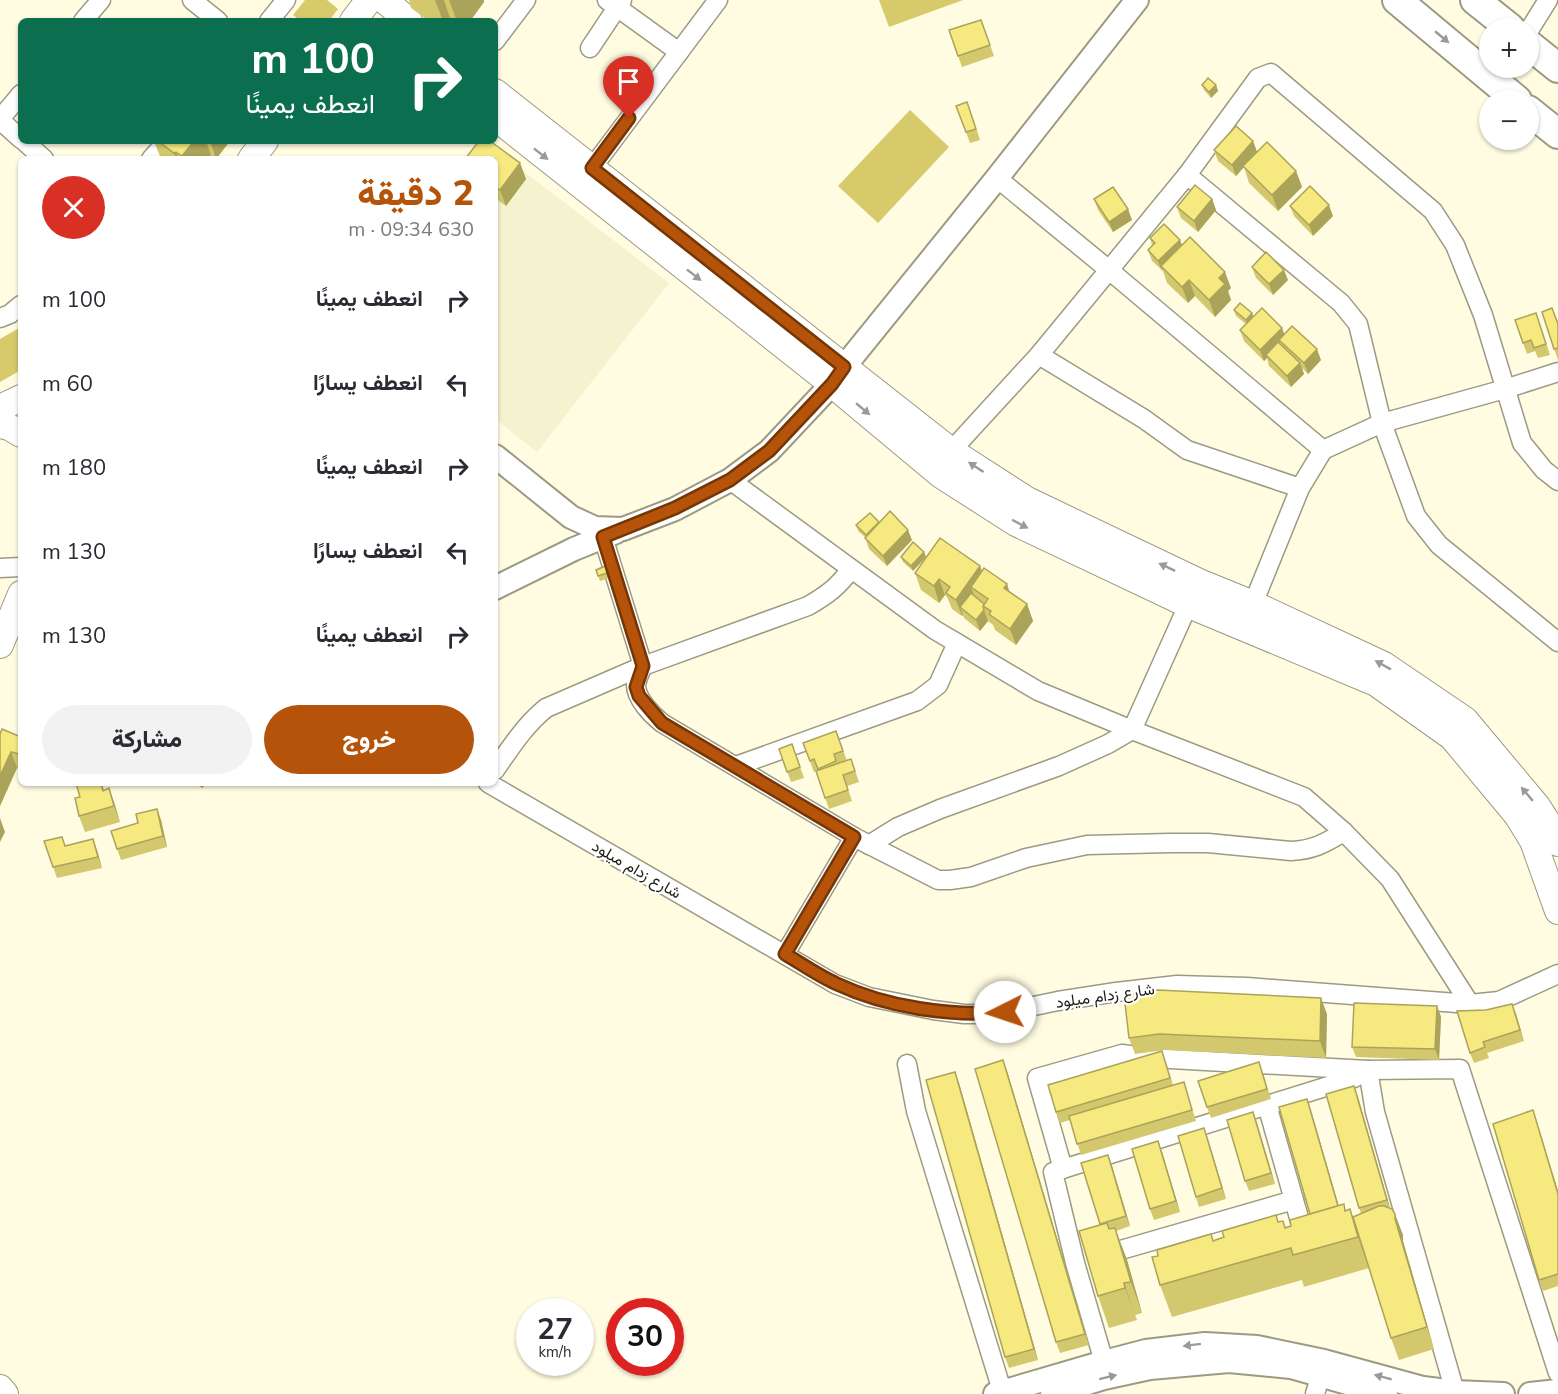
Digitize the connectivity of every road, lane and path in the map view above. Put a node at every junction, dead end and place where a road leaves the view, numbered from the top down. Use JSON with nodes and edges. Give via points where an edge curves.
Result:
{"nodes":[{"id":1,"x":101,"y":0,"type":"edge"},
{"id":2,"x":192,"y":0,"type":"edge"},
{"id":3,"x":286,"y":0,"type":"edge"},
{"id":4,"x":384,"y":0,"type":"edge"},
{"id":5,"x":526,"y":0,"type":"edge"},
{"id":6,"x":718,"y":0,"type":"edge"},
{"id":7,"x":1137,"y":0,"type":"edge"},
{"id":8,"x":1397,"y":0,"type":"edge"},
{"id":9,"x":1475,"y":0,"type":"edge"},
{"id":10,"x":1548,"y":0,"type":"edge"},
{"id":11,"x":615,"y":2,"type":"edge"},
{"id":12,"x":86,"y":18,"type":"edge"},
{"id":13,"x":214,"y":18,"type":"edge"},
{"id":14,"x":271,"y":18,"type":"edge"},
{"id":15,"x":405,"y":18,"type":"edge"},
{"id":16,"x":1498,"y":18,"type":"edge"},
{"id":17,"x":1537,"y":18,"type":"edge"},
{"id":18,"x":498,"y":37,"type":"edge"},
{"id":19,"x":590,"y":48,"type":"dead end"},
{"id":20,"x":679,"y":52,"type":"junction"},
{"id":21,"x":1539,"y":53,"type":"edge"},
{"id":22,"x":1558,"y":68,"type":"edge"},
{"id":23,"x":1505,"y":90,"type":"edge"},
{"id":24,"x":498,"y":94,"type":"edge"},
{"id":25,"x":18,"y":98,"type":"edge"},
{"id":26,"x":0,"y":119,"type":"edge"},
{"id":27,"x":498,"y":119,"type":"edge"},
{"id":28,"x":1539,"y":119,"type":"edge"},
{"id":29,"x":1558,"y":134,"type":"edge"},
{"id":30,"x":18,"y":136,"type":"edge"},
{"id":31,"x":27,"y":144,"type":"edge"},
{"id":32,"x":164,"y":144,"type":"edge"},
{"id":33,"x":263,"y":144,"type":"edge"},
{"id":34,"x":41,"y":156,"type":"edge"},
{"id":35,"x":154,"y":156,"type":"edge"},
{"id":36,"x":253,"y":156,"type":"edge"},
{"id":37,"x":592,"y":168,"type":"junction"},
{"id":38,"x":1186,"y":175,"type":"junction"},
{"id":39,"x":997,"y":178,"type":"junction"},
{"id":40,"x":1109,"y":270,"type":"junction"},
{"id":41,"x":1040,"y":355,"type":"junction"},
{"id":42,"x":1558,"y":372,"type":"edge"},
{"id":43,"x":838,"y":376,"type":"junction"},
{"id":44,"x":1505,"y":388,"type":"junction"},
{"id":45,"x":18,"y":399,"type":"edge"},
{"id":46,"x":0,"y":408,"type":"edge"},
{"id":47,"x":1382,"y":423,"type":"junction"},
{"id":48,"x":0,"y":425,"type":"edge"},
{"id":49,"x":18,"y":432,"type":"edge"},
{"id":50,"x":1323,"y":450,"type":"junction"},
{"id":51,"x":951,"y":451,"type":"junction"},
{"id":52,"x":498,"y":458,"type":"edge"},
{"id":53,"x":940,"y":474,"type":"junction"},
{"id":54,"x":730,"y":480,"type":"junction"},
{"id":55,"x":1558,"y":481,"type":"edge"},
{"id":56,"x":1300,"y":488,"type":"junction"},
{"id":57,"x":613,"y":533,"type":"junction"},
{"id":58,"x":18,"y":567,"type":"edge"},
{"id":59,"x":0,"y":568,"type":"edge"},
{"id":60,"x":851,"y":569,"type":"junction"},
{"id":61,"x":498,"y":586,"type":"edge"},
{"id":62,"x":1193,"y":593,"type":"junction"},
{"id":63,"x":18,"y":601,"type":"edge"},
{"id":64,"x":1253,"y":604,"type":"junction"},
{"id":65,"x":1558,"y":642,"type":"edge"},
{"id":66,"x":957,"y":643,"type":"junction"},
{"id":67,"x":0,"y":645,"type":"edge"},
{"id":68,"x":643,"y":666,"type":"junction"},
{"id":69,"x":1132,"y":730,"type":"junction"},
{"id":70,"x":498,"y":766,"type":"edge"},
{"id":71,"x":736,"y":766,"type":"junction"},
{"id":72,"x":493,"y":786,"type":"edge"},
{"id":73,"x":1344,"y":832,"type":"junction"},
{"id":74,"x":1556,"y":834,"type":"edge"},
{"id":75,"x":861,"y":841,"type":"junction"},
{"id":76,"x":1558,"y":911,"type":"edge"},
{"id":77,"x":785,"y":954,"type":"junction"},
{"id":78,"x":1558,"y":974,"type":"edge"},
{"id":79,"x":1470,"y":1004,"type":"junction"},
{"id":80,"x":907,"y":1064,"type":"dead end"},
{"id":81,"x":1368,"y":1070,"type":"junction"},
{"id":82,"x":1268,"y":1105,"type":"junction"},
{"id":83,"x":1063,"y":1169,"type":"junction"},
{"id":84,"x":1294,"y":1200,"type":"junction"},
{"id":85,"x":1317,"y":1240,"type":"edge"},
{"id":86,"x":1075,"y":1263,"type":"junction"},
{"id":87,"x":1104,"y":1362,"type":"junction"},
{"id":88,"x":1558,"y":1373,"type":"edge"},
{"id":89,"x":1320,"y":1377,"type":"edge"},
{"id":90,"x":0,"y":1388,"type":"edge"},
{"id":91,"x":1558,"y":1391,"type":"edge"},
{"id":92,"x":1455,"y":1392,"type":"junction"},
{"id":93,"x":1000,"y":1393,"type":"edge"},
{"id":94,"x":5,"y":1394,"type":"edge"},
{"id":95,"x":1052,"y":1394,"type":"edge"},
{"id":96,"x":1386,"y":1394,"type":"edge"},
{"id":97,"x":1503,"y":1394,"type":"edge"},
{"id":98,"x":1530,"y":1394,"type":"edge"}],
"edges":[{"from":1,"to":12,"type":"street"},
{"from":2,"to":13,"type":"street"},
{"from":3,"to":14,"type":"street"},
{"from":4,"to":15,"type":"main road"},
{"from":5,"to":18,"type":"street"},
{"from":6,"to":20,"type":"street"},
{"from":7,"to":39,"type":"street"},
{"from":8,"to":23,"type":"main road","one_way":true},
{"from":9,"to":16,"type":"main road"},
{"from":10,"to":17,"type":"street"},
{"from":11,"to":19,"type":"street"},
{"from":11,"to":20,"type":"street"},
{"from":20,"to":37,"type":"street"},
{"from":21,"to":22,"type":"main road"},
{"from":24,"to":37,"type":"main road"},
{"from":25,"to":26,"type":"street"},
{"from":26,"to":30,"type":"street"},
{"from":27,"to":43,"type":"main road","one_way":true},
{"from":28,"to":29,"type":"main road"},
{"from":31,"to":34,"type":"street"},
{"from":32,"to":35,"type":"street"},
{"from":33,"to":36,"type":"main road"},
{"from":37,"to":43,"type":"main road"},
{"from":38,"to":40,"type":"street"},
{"from":38,"to":44,"type":"street","via":[[1258,78],[1271,73],[1433,211],[1455,245],[1483,315]]},
{"from":38,"to":47,"type":"street","via":[[1341,303],[1358,324]]},
{"from":39,"to":40,"type":"street"},
{"from":39,"to":43,"type":"street"},
{"from":40,"to":41,"type":"street"},
{"from":40,"to":50,"type":"street"},
{"from":41,"to":51,"type":"street"},
{"from":41,"to":56,"type":"street","via":[[1187,450]]},
{"from":42,"to":44,"type":"street"},
{"from":43,"to":51,"type":"main road"},
{"from":43,"to":53,"type":"main road","one_way":true},
{"from":43,"to":54,"type":"street","via":[[769,451]]},
{"from":44,"to":47,"type":"street"},
{"from":44,"to":55,"type":"street","via":[[1522,443]]},
{"from":45,"to":46,"type":"main road"},
{"from":47,"to":50,"type":"street"},
{"from":47,"to":65,"type":"street","via":[[1416,516],[1439,545]]},
{"from":48,"to":49,"type":"main road"},
{"from":50,"to":56,"type":"street"},
{"from":51,"to":53,"type":"street"},
{"from":62,"to":51,"type":"main road","one_way":true,"via":[[1027,500]]},
{"from":52,"to":57,"type":"street","via":[[571,518]]},
{"from":53,"to":62,"type":"main road","one_way":true,"via":[[1016,523]]},
{"from":54,"to":57,"type":"street"},
{"from":54,"to":60,"type":"street"},
{"from":56,"to":64,"type":"street"},
{"from":57,"to":61,"type":"street"},
{"from":57,"to":68,"type":"street"},
{"from":58,"to":59,"type":"street"},
{"from":60,"to":66,"type":"street"},
{"from":60,"to":68,"type":"street","via":[[828,595],[808,606]]},
{"from":62,"to":64,"type":"main road"},
{"from":62,"to":69,"type":"street"},
{"from":62,"to":76,"type":"main road","via":[[1376,683],[1452,737],[1517,815],[1533,841]]},
{"from":63,"to":67,"type":"main road"},
{"from":74,"to":64,"type":"main road","one_way":true,"via":[[1466,720],[1384,664]]},
{"from":66,"to":69,"type":"street","via":[[1038,691]]},
{"from":66,"to":71,"type":"street","via":[[938,685],[916,701]]},
{"from":68,"to":70,"type":"street","via":[[546,708],[521,733]]},
{"from":68,"to":71,"type":"street","via":[[636,687],[656,718]]},
{"from":69,"to":73,"type":"street","via":[[1304,798]]},
{"from":69,"to":75,"type":"street","via":[[1059,766]]},
{"from":71,"to":75,"type":"street"},
{"from":72,"to":77,"type":"street","name":"شارع زدام ميلود"},
{"from":73,"to":75,"type":"street","via":[[1315,848],[1291,851],[1208,843],[1087,845],[950,880],[938,880]]},
{"from":73,"to":79,"type":"street","via":[[1390,879]]},
{"from":75,"to":77,"type":"street"},
{"from":77,"to":79,"type":"street","name":"شارع زدام ميلود","via":[[836,984],[869,997],[964,1014],[1005,1012],[1177,985]]},
{"from":78,"to":79,"type":"street","name":"شارع زدام ميلود","via":[[1499,1001]]},
{"from":80,"to":93,"type":"street","via":[[916,1111]]},
{"from":81,"to":82,"type":"street"},
{"from":81,"to":83,"type":"street","via":[[1122,1054],[1037,1078]]},
{"from":81,"to":88,"type":"street","via":[[1460,1070]]},
{"from":81,"to":92,"type":"street","via":[[1399,1219]]},
{"from":82,"to":83,"type":"street"},
{"from":82,"to":84,"type":"street"},
{"from":83,"to":86,"type":"street","via":[[1053,1172]]},
{"from":84,"to":85,"type":"street","via":[[1306,1243]]},
{"from":84,"to":86,"type":"street"},
{"from":86,"to":87,"type":"street"},
{"from":89,"to":87,"type":"street","one_way":true,"via":[[1257,1347],[1205,1344],[1146,1351]]},
{"from":87,"to":93,"type":"street"},
{"from":92,"to":89,"type":"street","one_way":true},
{"from":95,"to":89,"type":"street","one_way":true,"via":[[1150,1368],[1229,1361],[1291,1367]]},
{"from":89,"to":96,"type":"street"},
{"from":90,"to":94,"type":"main road"},
{"from":91,"to":98,"type":"street"},
{"from":92,"to":97,"type":"street"}]}
